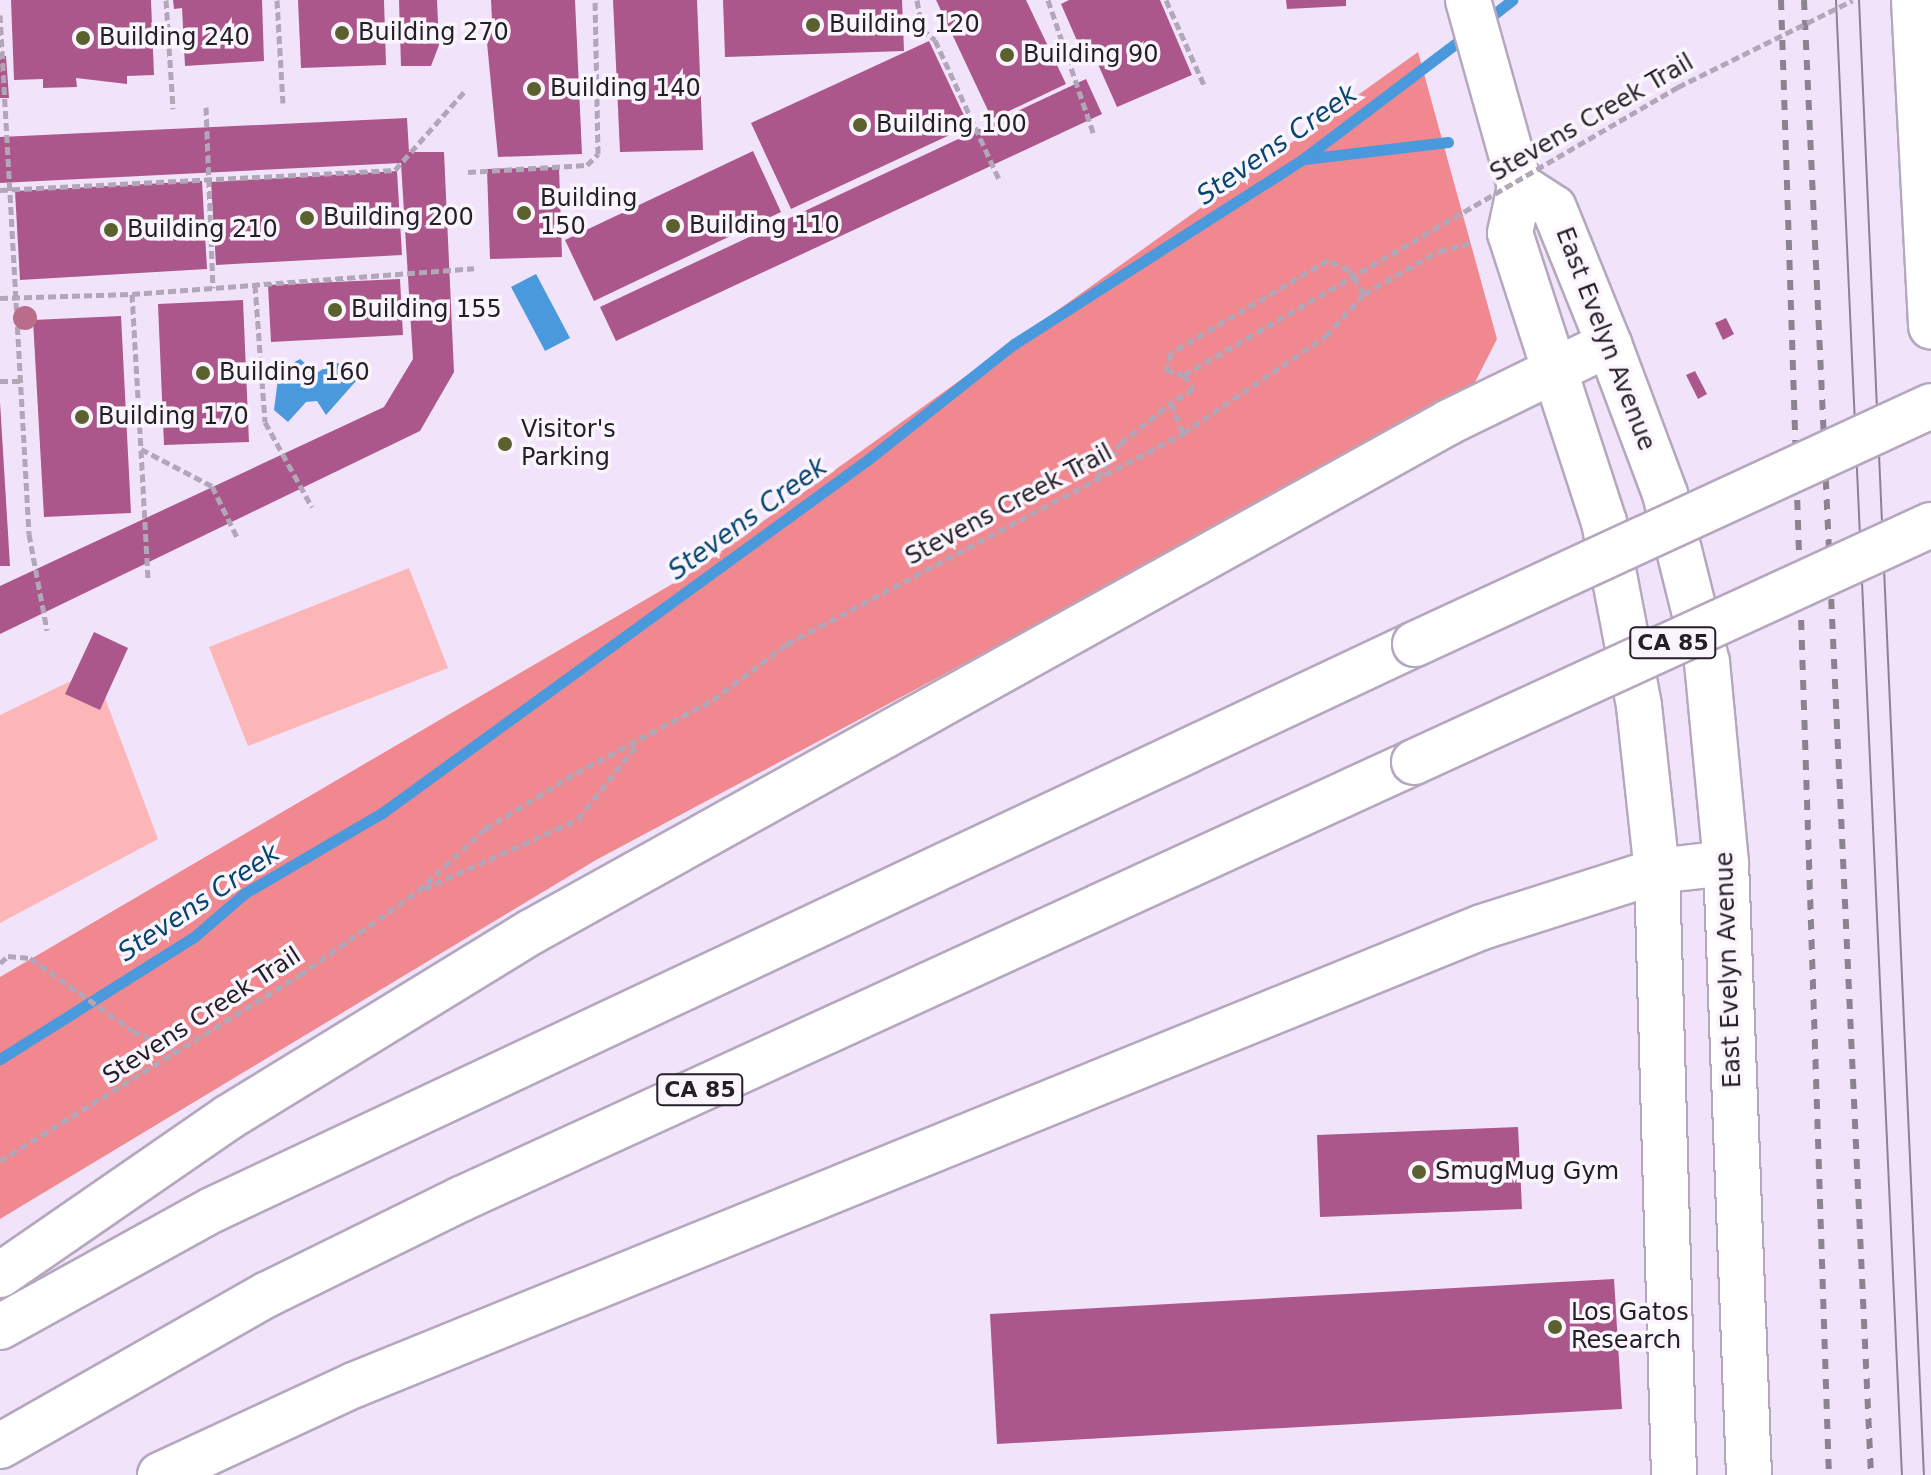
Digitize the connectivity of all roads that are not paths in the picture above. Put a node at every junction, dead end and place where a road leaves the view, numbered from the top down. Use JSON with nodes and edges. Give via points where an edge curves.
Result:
{"nodes":[{"id":1,"x":1468,"y":0,"type":"edge"},
{"id":2,"x":1914,"y":0,"type":"edge"},
{"id":3,"x":1927,"y":157,"type":"edge"},
{"id":4,"x":1520,"y":186,"type":"junction"},
{"id":5,"x":1931,"y":327,"type":"edge"},
{"id":6,"x":1609,"y":344,"type":"junction"},
{"id":7,"x":1554,"y":369,"type":"junction"},
{"id":8,"x":1931,"y":406,"type":"edge"},
{"id":9,"x":1931,"y":525,"type":"edge"},
{"id":10,"x":1726,"y":863,"type":"junction"},
{"id":11,"x":1657,"y":871,"type":"junction"},
{"id":12,"x":0,"y":1275,"type":"edge"},
{"id":13,"x":0,"y":1327,"type":"edge"},
{"id":14,"x":0,"y":1446,"type":"edge"},
{"id":15,"x":160,"y":1475,"type":"edge"},
{"id":16,"x":1674,"y":1475,"type":"edge"},
{"id":17,"x":1749,"y":1475,"type":"edge"}],
"edges":[{"from":1,"to":4,"type":"main road"},
{"from":2,"to":3,"type":"main road"},
{"from":3,"to":5,"type":"main road"},
{"from":4,"to":6,"type":"main road","name":"East Evelyn Avenue","via":[[1554,208]]},
{"from":4,"to":7,"type":"main road","via":[[1510,233]]},
{"from":6,"to":7,"type":"main road"},
{"from":6,"to":10,"type":"main road","name":"East Evelyn Avenue","via":[[1665,494],[1707,662]]},
{"from":7,"to":11,"type":"main road","via":[[1604,522],[1639,706]]},
{"from":7,"to":12,"type":"main road","via":[[504,948],[229,1117]]},
{"from":8,"to":13,"type":"main road","bridge":true,"via":[[212,1210]]},
{"from":9,"to":14,"type":"main road","number":"CA 85","bridge":true,"via":[[461,1199],[268,1294]]},
{"from":10,"to":11,"type":"main road"},
{"from":10,"to":17,"type":"main road","name":"East Evelyn Avenue"},
{"from":11,"to":15,"type":"main road","via":[[1482,927],[354,1385]]},
{"from":11,"to":16,"type":"main road"}]}
